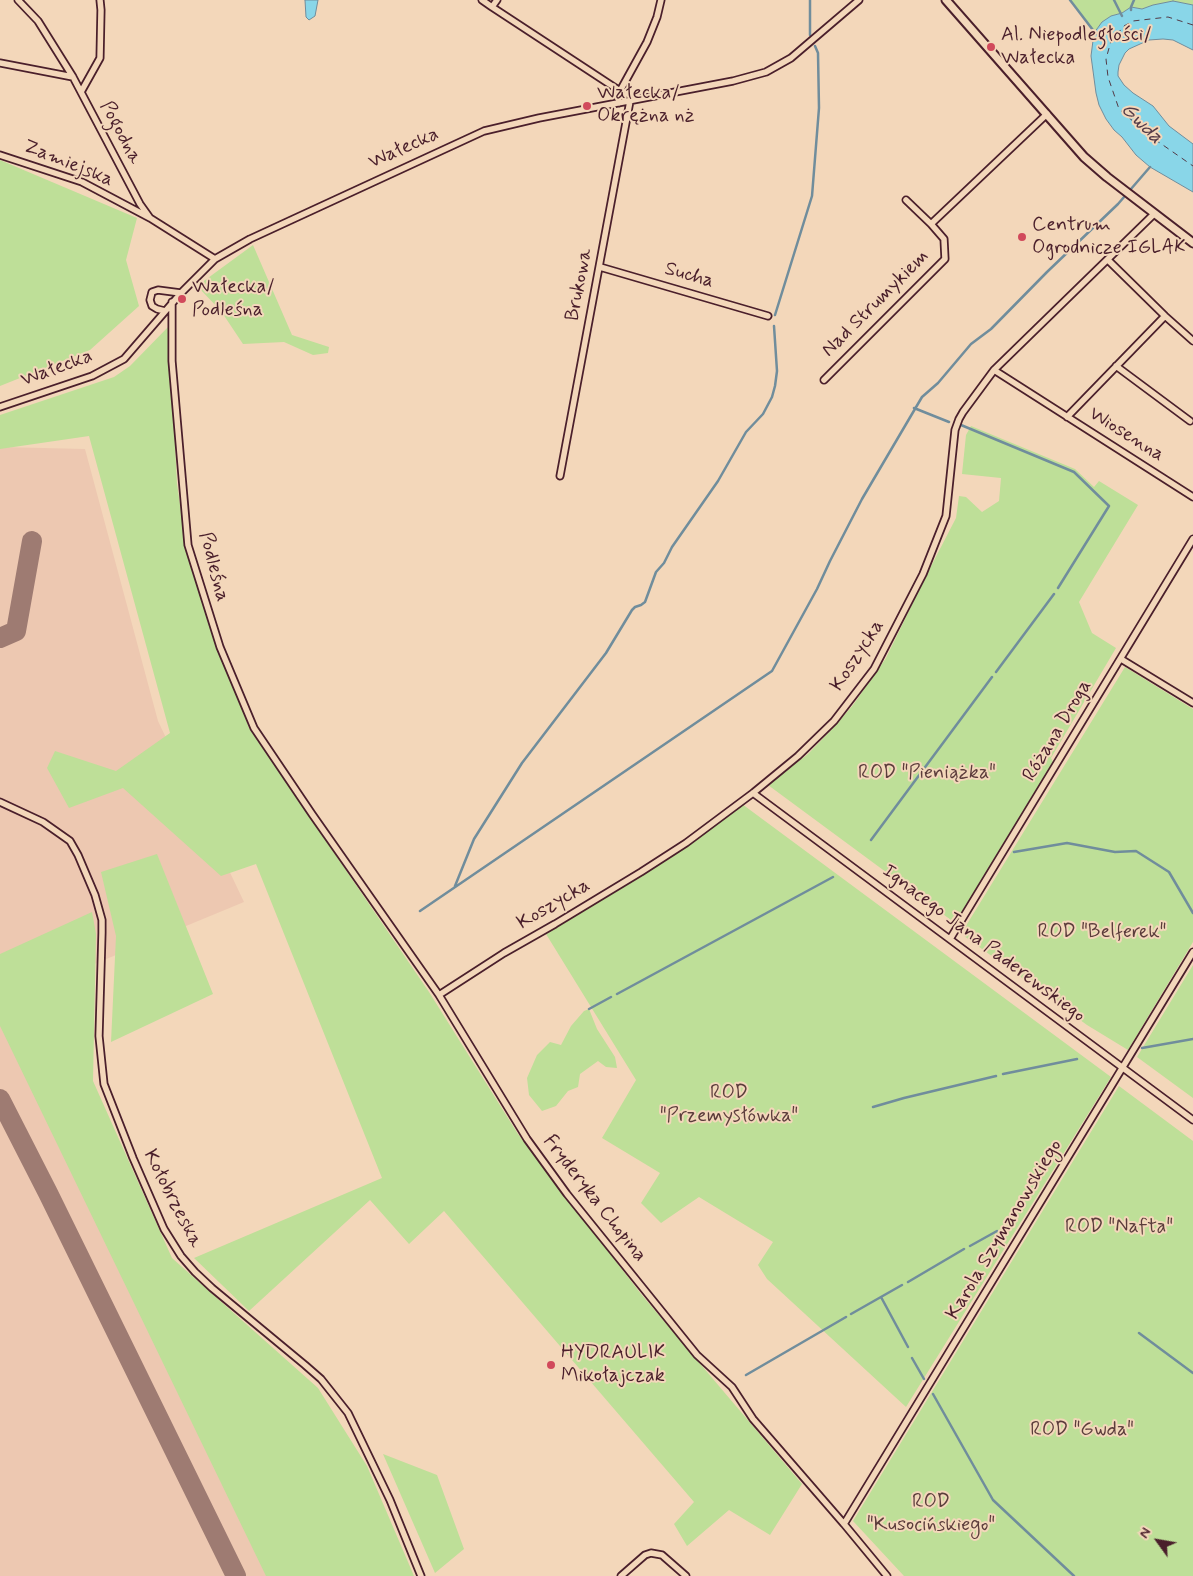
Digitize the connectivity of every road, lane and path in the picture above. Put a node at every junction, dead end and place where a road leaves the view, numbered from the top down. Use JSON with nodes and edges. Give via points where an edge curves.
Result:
{"nodes":[{"id":1,"x":18,"y":0,"type":"edge"},
{"id":2,"x":100,"y":0,"type":"edge"},
{"id":3,"x":482,"y":0,"type":"edge"},
{"id":4,"x":497,"y":0,"type":"edge"},
{"id":5,"x":661,"y":0,"type":"edge"},
{"id":6,"x":859,"y":0,"type":"edge"},
{"id":7,"x":946,"y":0,"type":"edge"},
{"id":8,"x":492,"y":7,"type":"junction"},
{"id":9,"x":0,"y":64,"type":"edge"},
{"id":10,"x":73,"y":77,"type":"junction"},
{"id":11,"x":81,"y":92,"type":"junction"},
{"id":12,"x":620,"y":92,"type":"junction"},
{"id":13,"x":630,"y":101,"type":"junction"},
{"id":14,"x":619,"y":103,"type":"junction"},
{"id":15,"x":1046,"y":114,"type":"junction"},
{"id":16,"x":0,"y":155,"type":"edge"},
{"id":17,"x":906,"y":200,"type":"dead end"},
{"id":18,"x":1154,"y":214,"type":"junction"},
{"id":19,"x":150,"y":218,"type":"junction"},
{"id":20,"x":931,"y":224,"type":"junction"},
{"id":21,"x":1193,"y":244,"type":"edge"},
{"id":22,"x":215,"y":259,"type":"junction"},
{"id":23,"x":1108,"y":260,"type":"junction"},
{"id":24,"x":600,"y":266,"type":"junction"},
{"id":25,"x":181,"y":292,"type":"junction"},
{"id":26,"x":172,"y":302,"type":"junction"},
{"id":27,"x":165,"y":311,"type":"junction"},
{"id":28,"x":768,"y":316,"type":"dead end"},
{"id":29,"x":1165,"y":316,"type":"junction"},
{"id":30,"x":1193,"y":341,"type":"edge"},
{"id":31,"x":1116,"y":366,"type":"junction"},
{"id":32,"x":994,"y":370,"type":"junction"},
{"id":33,"x":824,"y":380,"type":"dead end"},
{"id":34,"x":0,"y":407,"type":"edge"},
{"id":35,"x":1067,"y":417,"type":"junction"},
{"id":36,"x":1190,"y":421,"type":"dead end"},
{"id":37,"x":560,"y":476,"type":"dead end"},
{"id":38,"x":1193,"y":497,"type":"edge"},
{"id":39,"x":1193,"y":540,"type":"edge"},
{"id":40,"x":1122,"y":659,"type":"junction"},
{"id":41,"x":1193,"y":703,"type":"edge"},
{"id":42,"x":753,"y":792,"type":"junction"},
{"id":43,"x":0,"y":802,"type":"edge"},
{"id":44,"x":312,"y":814,"type":"joint"},
{"id":45,"x":950,"y":939,"type":"junction"},
{"id":46,"x":1193,"y":952,"type":"edge"},
{"id":47,"x":439,"y":995,"type":"junction"},
{"id":48,"x":1123,"y":1068,"type":"junction"},
{"id":49,"x":1193,"y":1120,"type":"edge"},
{"id":50,"x":844,"y":1524,"type":"junction"},
{"id":51,"x":421,"y":1576,"type":"edge"},
{"id":52,"x":621,"y":1576,"type":"edge"},
{"id":53,"x":686,"y":1576,"type":"edge"},
{"id":54,"x":887,"y":1576,"type":"edge"}],
"edges":[{"from":1,"to":10,"type":"street","name":"Pogodna","via":[[38,21]]},
{"from":2,"to":11,"type":"street","via":[[100,58]]},
{"from":3,"to":8,"type":"street"},
{"from":4,"to":8,"type":"street"},
{"from":5,"to":12,"type":"street","via":[[648,42]]},
{"from":6,"to":13,"type":"street","name":"Wałecka","via":[[805,47],[766,72]]},
{"from":7,"to":15,"type":"street"},
{"from":8,"to":12,"type":"street"},
{"from":9,"to":10,"type":"street"},
{"from":10,"to":11,"type":"street","name":"Pogodna"},
{"from":11,"to":19,"type":"street","name":"Pogodna"},
{"from":12,"to":14,"type":"street"},
{"from":13,"to":14,"type":"street","name":"Wałecka"},
{"from":13,"to":24,"type":"street","name":"Brukowa"},
{"from":14,"to":22,"type":"street","name":"Wałecka","via":[[484,131],[250,239]]},
{"from":15,"to":18,"type":"street","via":[[1084,157]]},
{"from":15,"to":20,"type":"street","name":"Nad Strumykiem"},
{"from":16,"to":19,"type":"street","name":"Zamiejska","via":[[82,182]]},
{"from":17,"to":20,"type":"street","name":"Nad Strumykiem"},
{"from":18,"to":21,"type":"street"},
{"from":18,"to":23,"type":"street","name":"Koszycka"},
{"from":19,"to":22,"type":"street","name":"Pogodna"},
{"from":20,"to":33,"type":"street","name":"Nad Strumykiem","via":[[944,239],[945,259]]},
{"from":22,"to":25,"type":"street","name":"Wałecka"},
{"from":23,"to":29,"type":"street"},
{"from":23,"to":32,"type":"street","name":"Koszycka"},
{"from":24,"to":28,"type":"street","name":"Sucha"},
{"from":24,"to":37,"type":"street","name":"Brukowa"},
{"from":25,"to":26,"type":"street","name":"Wałecka"},
{"from":25,"to":27,"type":"street","via":[[152,292],[152,306]]},
{"from":26,"to":27,"type":"street","name":"Wałecka"},
{"from":26,"to":44,"type":"street","name":"Podleśna","via":[[172,361],[188,545],[220,647],[254,728]]},
{"from":27,"to":34,"type":"street","name":"Wałecka","via":[[124,359],[92,376]]},
{"from":29,"to":30,"type":"street"},
{"from":29,"to":31,"type":"street","name":"Wiosenna"},
{"from":31,"to":35,"type":"street","name":"Wiosenna"},
{"from":31,"to":36,"type":"street"},
{"from":32,"to":35,"type":"street","name":"Wiosenna"},
{"from":32,"to":42,"type":"street","name":"Koszycka","via":[[958,419],[946,516],[923,574],[874,669],[834,721],[798,756]]},
{"from":35,"to":38,"type":"street","name":"Wiosenna"},
{"from":39,"to":40,"type":"street","name":"Różana Droga"},
{"from":40,"to":41,"type":"street"},
{"from":40,"to":45,"type":"street","name":"Różana Droga"},
{"from":42,"to":45,"type":"street","name":"Ignacego Jana Paderewskiego"},
{"from":42,"to":47,"type":"street","name":"Koszycka","via":[[686,843]]},
{"from":43,"to":51,"type":"street","name":"Kołobrzeska","via":[[43,822],[70,841],[95,895],[102,920],[99,1036],[104,1084],[164,1229],[180,1256],[195,1272],[321,1379],[348,1413],[390,1500]]},
{"from":44,"to":47,"type":"street","name":"Fryderyka Chopina"},
{"from":45,"to":48,"type":"street","name":"Ignacego Jana Paderewskiego"},
{"from":46,"to":48,"type":"street","name":"Karola Szymanowskiego"},
{"from":47,"to":50,"type":"street","name":"Fryderyka Chopina","via":[[527,1139],[566,1194],[697,1355],[732,1387],[753,1419]]},
{"from":48,"to":49,"type":"street","name":"Ignacego Jana Paderewskiego"},
{"from":48,"to":50,"type":"street","name":"Karola Szymanowskiego"},
{"from":50,"to":54,"type":"street","name":"Fryderyka Chopina"},
{"from":52,"to":53,"type":"street","via":[[645,1555],[657,1553],[668,1558]]}]}
